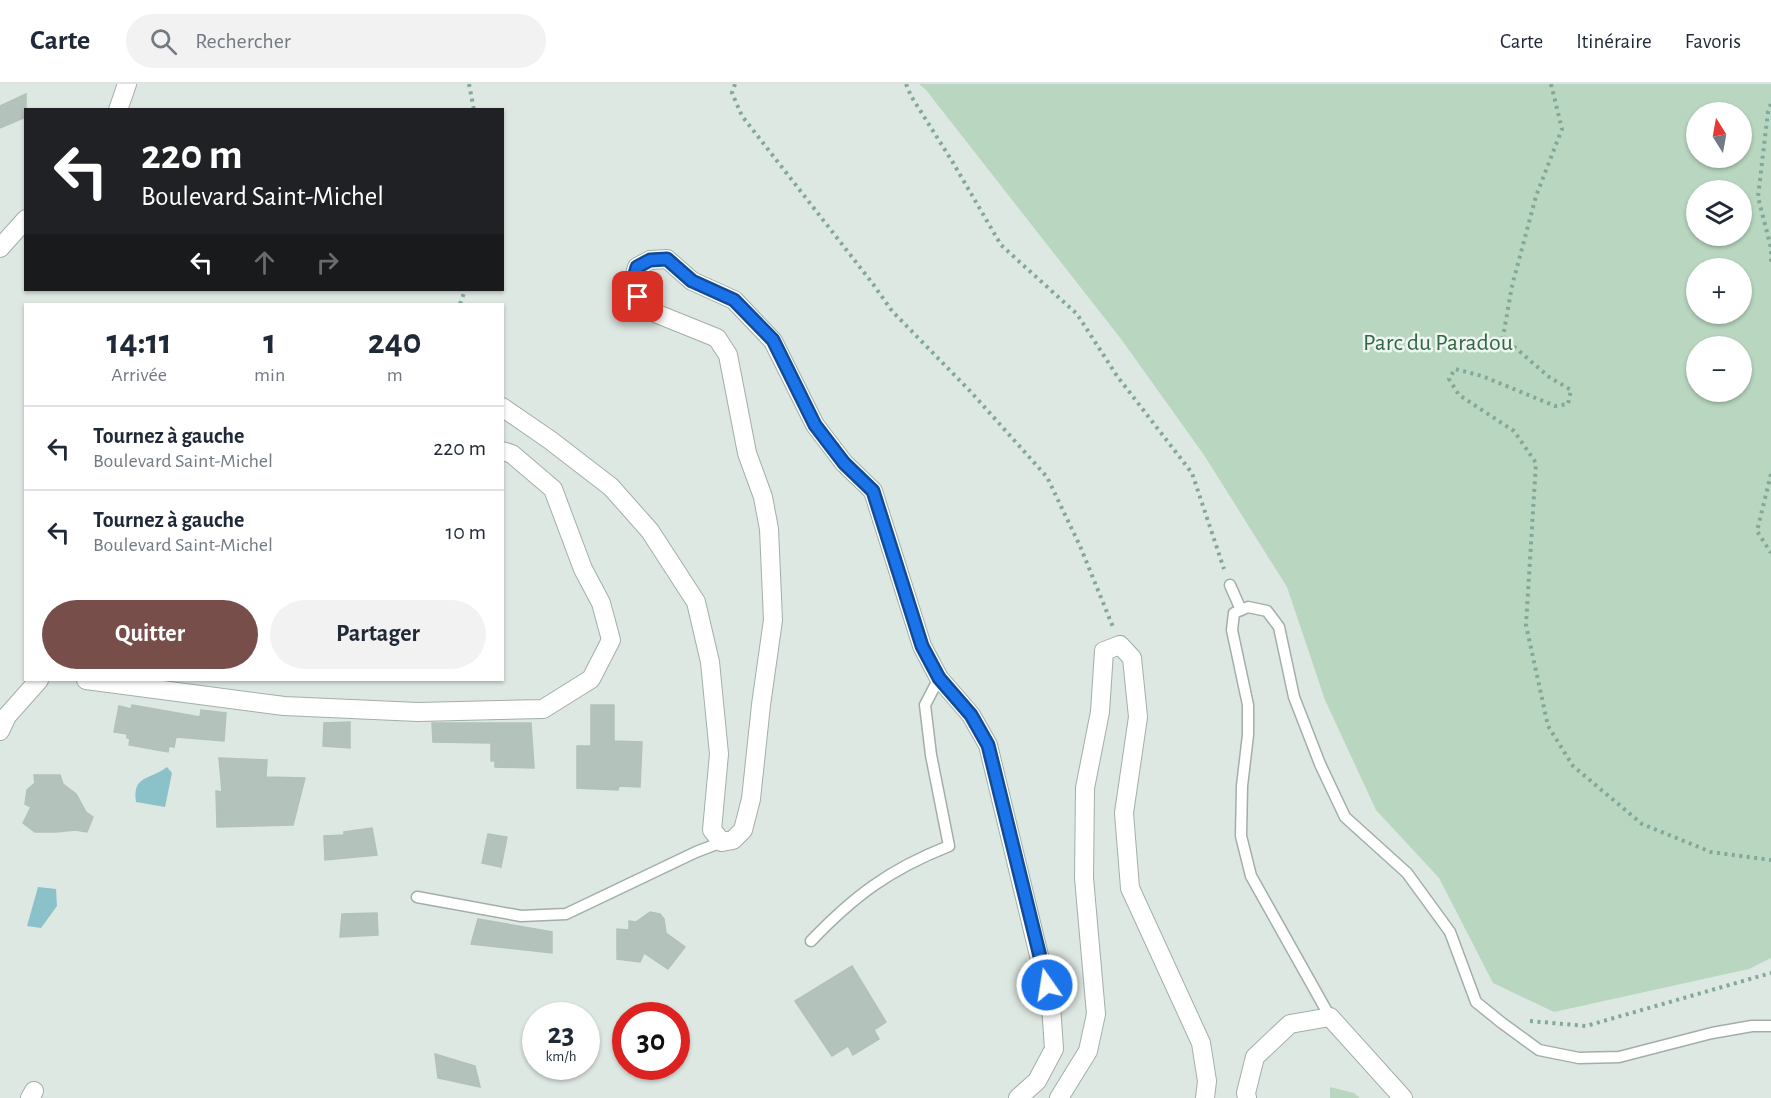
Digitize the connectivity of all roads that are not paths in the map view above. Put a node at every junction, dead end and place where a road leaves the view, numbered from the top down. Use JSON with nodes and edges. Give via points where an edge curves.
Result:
{"nodes":[{"id":1,"x":127,"y":84,"type":"edge"},
{"id":2,"x":119,"y":108,"type":"edge"},
{"id":3,"x":24,"y":221,"type":"edge"},
{"id":4,"x":0,"y":248,"type":"edge"},
{"id":5,"x":504,"y":408,"type":"edge"},
{"id":6,"x":504,"y":451,"type":"edge"},
{"id":7,"x":1230,"y":585,"type":"road end"},
{"id":8,"x":1241,"y":610,"type":"junction"},
{"id":9,"x":939,"y":678,"type":"junction"},
{"id":10,"x":38,"y":681,"type":"edge"},
{"id":11,"x":94,"y":681,"type":"edge"},
{"id":12,"x":0,"y":731,"type":"edge"},
{"id":13,"x":722,"y":842,"type":"junction"},
{"id":14,"x":417,"y":897,"type":"dead end"},
{"id":15,"x":811,"y":941,"type":"dead end"},
{"id":16,"x":1330,"y":1017,"type":"junction"},
{"id":17,"x":1771,"y":1026,"type":"edge"},
{"id":18,"x":1018,"y":1098,"type":"edge"},
{"id":19,"x":1059,"y":1098,"type":"edge"},
{"id":20,"x":1205,"y":1098,"type":"edge"},
{"id":21,"x":1247,"y":1098,"type":"edge"},
{"id":22,"x":1403,"y":1098,"type":"edge"}],
"edges":[{"from":1,"to":2,"type":"street"},
{"from":3,"to":4,"type":"street"},
{"from":5,"to":13,"type":"street","via":[[611,487],[650,531],[696,602],[710,662],[719,754],[712,830]]},
{"from":6,"to":11,"type":"street","via":[[553,489],[583,569],[601,603],[611,640],[591,680],[543,709],[418,712],[284,706]]},
{"from":7,"to":8,"type":"lane"},
{"from":8,"to":16,"type":"lane","via":[[1233,613],[1232,630],[1248,705],[1241,836],[1251,876]]},
{"from":8,"to":17,"type":"lane","via":[[1248,607],[1267,611],[1279,627],[1294,697],[1345,817],[1407,873],[1450,932],[1476,1002],[1502,1023],[1539,1050],[1579,1059],[1620,1057],[1712,1033]]},
{"from":9,"to":13,"type":"street","via":[[922,646],[873,491],[844,463],[815,425],[773,340],[734,300],[692,281],[667,259],[650,260],[637,267],[632,284],[645,309],[717,338],[728,356],[747,453],[763,497],[769,529],[773,620],[751,799],[743,830],[733,840]]},
{"from":9,"to":15,"type":"lane","via":[[925,705],[949,846],[885,876],[837,914]]},
{"from":9,"to":18,"type":"street","via":[[971,715],[988,745],[1051,1005],[1054,1049],[1037,1081]]},
{"from":10,"to":12,"type":"street"},
{"from":13,"to":14,"type":"lane","via":[[566,914],[521,916]]},
{"from":16,"to":21,"type":"street","via":[[1290,1024],[1255,1057]]},
{"from":16,"to":22,"type":"street"},
{"from":19,"to":20,"type":"street","via":[[1088,1051],[1096,1014],[1084,878],[1085,788],[1100,712],[1104,651],[1120,645],[1132,658],[1138,717],[1124,813],[1130,888],[1201,1043],[1207,1081]]}]}
